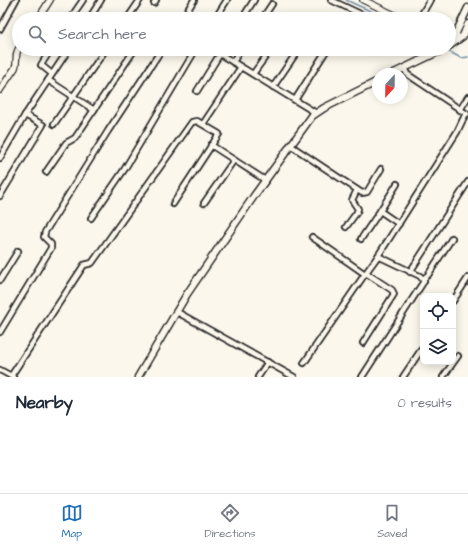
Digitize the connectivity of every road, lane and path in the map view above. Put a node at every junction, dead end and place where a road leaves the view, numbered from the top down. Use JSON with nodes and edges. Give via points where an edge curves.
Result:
{"nodes":[{"id":1,"x":16,"y":0,"type":"edge"},
{"id":2,"x":50,"y":0,"type":"edge"},
{"id":3,"x":83,"y":0,"type":"edge"},
{"id":4,"x":101,"y":0,"type":"edge"},
{"id":5,"x":140,"y":0,"type":"edge"},
{"id":6,"x":194,"y":0,"type":"edge"},
{"id":7,"x":227,"y":0,"type":"edge"},
{"id":8,"x":254,"y":0,"type":"edge"},
{"id":9,"x":331,"y":0,"type":"edge"},
{"id":10,"x":363,"y":0,"type":"edge"},
{"id":11,"x":430,"y":0,"type":"edge"},
{"id":12,"x":372,"y":2,"type":"edge"},
{"id":13,"x":272,"y":4,"type":"dead end"},
{"id":14,"x":468,"y":8,"type":"edge"},
{"id":15,"x":42,"y":12,"type":"edge"},
{"id":16,"x":75,"y":12,"type":"edge"},
{"id":17,"x":93,"y":12,"type":"edge"},
{"id":18,"x":132,"y":12,"type":"edge"},
{"id":19,"x":186,"y":12,"type":"edge"},
{"id":20,"x":219,"y":12,"type":"edge"},
{"id":21,"x":246,"y":12,"type":"edge"},
{"id":22,"x":267,"y":12,"type":"edge"},
{"id":23,"x":356,"y":12,"type":"edge"},
{"id":24,"x":390,"y":12,"type":"edge"},
{"id":25,"x":423,"y":12,"type":"edge"},
{"id":26,"x":468,"y":24,"type":"edge"},
{"id":27,"x":0,"y":29,"type":"edge"},
{"id":28,"x":456,"y":32,"type":"edge"},
{"id":29,"x":456,"y":40,"type":"edge"},
{"id":30,"x":16,"y":56,"type":"edge"},
{"id":31,"x":47,"y":56,"type":"edge"},
{"id":32,"x":64,"y":56,"type":"edge"},
{"id":33,"x":101,"y":56,"type":"edge"},
{"id":34,"x":130,"y":56,"type":"edge"},
{"id":35,"x":157,"y":56,"type":"edge"},
{"id":36,"x":192,"y":56,"type":"edge"},
{"id":37,"x":219,"y":56,"type":"edge"},
{"id":38,"x":223,"y":56,"type":"edge"},
{"id":39,"x":237,"y":56,"type":"edge"},
{"id":40,"x":266,"y":56,"type":"edge"},
{"id":41,"x":294,"y":56,"type":"edge"},
{"id":42,"x":323,"y":56,"type":"edge"},
{"id":43,"x":424,"y":56,"type":"edge"},
{"id":44,"x":233,"y":62,"type":"junction"},
{"id":45,"x":242,"y":67,"type":"junction"},
{"id":46,"x":404,"y":68,"type":"edge"},
{"id":47,"x":52,"y":74,"type":"junction"},
{"id":48,"x":253,"y":74,"type":"junction"},
{"id":49,"x":408,"y":74,"type":"edge"},
{"id":50,"x":48,"y":80,"type":"junction"},
{"id":51,"x":372,"y":84,"type":"edge"},
{"id":52,"x":273,"y":87,"type":"junction"},
{"id":53,"x":0,"y":90,"type":"edge"},
{"id":54,"x":197,"y":91,"type":"dead end"},
{"id":55,"x":73,"y":95,"type":"junction"},
{"id":56,"x":468,"y":97,"type":"edge"},
{"id":57,"x":295,"y":100,"type":"junction"},
{"id":58,"x":94,"y":110,"type":"junction"},
{"id":59,"x":460,"y":110,"type":"junction"},
{"id":60,"x":316,"y":114,"type":"junction"},
{"id":61,"x":467,"y":114,"type":"edge"},
{"id":62,"x":25,"y":115,"type":"junction"},
{"id":63,"x":54,"y":124,"type":"dead end"},
{"id":64,"x":203,"y":124,"type":"junction"},
{"id":65,"x":212,"y":145,"type":"junction"},
{"id":66,"x":290,"y":145,"type":"junction"},
{"id":67,"x":0,"y":158,"type":"edge"},
{"id":68,"x":234,"y":160,"type":"junction"},
{"id":69,"x":381,"y":169,"type":"dead end"},
{"id":70,"x":46,"y":172,"type":"dead end"},
{"id":71,"x":265,"y":180,"type":"junction"},
{"id":72,"x":468,"y":182,"type":"edge"},
{"id":73,"x":397,"y":184,"type":"dead end"},
{"id":74,"x":357,"y":190,"type":"junction"},
{"id":75,"x":0,"y":196,"type":"edge"},
{"id":76,"x":204,"y":203,"type":"dead end"},
{"id":77,"x":173,"y":204,"type":"dead end"},
{"id":78,"x":380,"y":212,"type":"junction"},
{"id":79,"x":91,"y":218,"type":"dead end"},
{"id":80,"x":398,"y":224,"type":"junction"},
{"id":81,"x":346,"y":227,"type":"dead end"},
{"id":82,"x":312,"y":237,"type":"dead end"},
{"id":83,"x":452,"y":238,"type":"dead end"},
{"id":84,"x":361,"y":239,"type":"dead end"},
{"id":85,"x":18,"y":251,"type":"dead end"},
{"id":86,"x":378,"y":256,"type":"junction"},
{"id":87,"x":410,"y":272,"type":"junction"},
{"id":88,"x":365,"y":274,"type":"junction"},
{"id":89,"x":468,"y":278,"type":"edge"},
{"id":90,"x":423,"y":279,"type":"junction"},
{"id":91,"x":0,"y":280,"type":"edge"},
{"id":92,"x":456,"y":296,"type":"edge"},
{"id":93,"x":176,"y":312,"type":"junction"},
{"id":94,"x":0,"y":332,"type":"edge"},
{"id":95,"x":363,"y":343,"type":"dead end"},
{"id":96,"x":420,"y":352,"type":"edge"},
{"id":97,"x":458,"y":356,"type":"dead end"},
{"id":98,"x":268,"y":362,"type":"junction"},
{"id":99,"x":304,"y":363,"type":"dead end"},
{"id":100,"x":0,"y":370,"type":"edge"},
{"id":101,"x":12,"y":377,"type":"edge"},
{"id":102,"x":138,"y":377,"type":"edge"},
{"id":103,"x":258,"y":377,"type":"edge"},
{"id":104,"x":294,"y":377,"type":"edge"},
{"id":105,"x":362,"y":377,"type":"edge"},
{"id":106,"x":403,"y":377,"type":"edge"},
{"id":107,"x":443,"y":377,"type":"edge"}],
"edges":[{"from":1,"to":27,"type":"street"},
{"from":2,"to":15,"type":"street"},
{"from":3,"to":16,"type":"street"},
{"from":4,"to":17,"type":"street"},
{"from":5,"to":18,"type":"street"},
{"from":6,"to":19,"type":"street"},
{"from":7,"to":20,"type":"street"},
{"from":8,"to":21,"type":"street"},
{"from":9,"to":23,"type":"street"},
{"from":10,"to":12,"type":"street"},
{"from":11,"to":25,"type":"street"},
{"from":12,"to":24,"type":"street"},
{"from":13,"to":22,"type":"street"},
{"from":14,"to":28,"type":"main road"},
{"from":26,"to":29,"type":"main road","via":[[463,36]]},
{"from":30,"to":53,"type":"street","via":[[15,68]]},
{"from":31,"to":47,"type":"street","via":[[41,65]]},
{"from":32,"to":47,"type":"street"},
{"from":33,"to":55,"type":"street"},
{"from":34,"to":58,"type":"street"},
{"from":35,"to":94,"type":"street","via":[[45,232],[44,238],[51,244],[51,248]]},
{"from":36,"to":79,"type":"street","via":[[124,170]]},
{"from":37,"to":54,"type":"street"},
{"from":38,"to":44,"type":"street"},
{"from":39,"to":44,"type":"street"},
{"from":40,"to":48,"type":"street"},
{"from":41,"to":52,"type":"street"},
{"from":42,"to":57,"type":"street"},
{"from":43,"to":46,"type":"main road"},
{"from":44,"to":45,"type":"street"},
{"from":45,"to":48,"type":"street"},
{"from":45,"to":64,"type":"street"},
{"from":47,"to":50,"type":"street"},
{"from":48,"to":52,"type":"street"},
{"from":49,"to":59,"type":"street"},
{"from":50,"to":55,"type":"street"},
{"from":50,"to":62,"type":"street"},
{"from":51,"to":60,"type":"main road"},
{"from":52,"to":57,"type":"street"},
{"from":55,"to":58,"type":"street"},
{"from":55,"to":63,"type":"street"},
{"from":56,"to":59,"type":"street"},
{"from":57,"to":60,"type":"street"},
{"from":58,"to":70,"type":"street","via":[[75,138],[66,144]]},
{"from":59,"to":61,"type":"street"},
{"from":60,"to":66,"type":"main road"},
{"from":61,"to":80,"type":"street"},
{"from":62,"to":67,"type":"street"},
{"from":62,"to":75,"type":"street","via":[[43,125]]},
{"from":64,"to":65,"type":"street","via":[[219,134]]},
{"from":64,"to":101,"type":"street","via":[[195,120],[192,122],[92,263],[84,265]]},
{"from":65,"to":68,"type":"street"},
{"from":65,"to":77,"type":"street"},
{"from":66,"to":71,"type":"main road"},
{"from":66,"to":74,"type":"street"},
{"from":68,"to":71,"type":"street"},
{"from":68,"to":76,"type":"street"},
{"from":69,"to":74,"type":"street","via":[[367,192]]},
{"from":71,"to":93,"type":"main road"},
{"from":72,"to":87,"type":"street"},
{"from":73,"to":78,"type":"street"},
{"from":74,"to":81,"type":"street","via":[[352,200],[358,209]]},
{"from":78,"to":80,"type":"street"},
{"from":78,"to":84,"type":"street"},
{"from":80,"to":86,"type":"street"},
{"from":82,"to":88,"type":"street"},
{"from":83,"to":90,"type":"street"},
{"from":85,"to":91,"type":"street"},
{"from":86,"to":87,"type":"street"},
{"from":86,"to":88,"type":"street"},
{"from":87,"to":90,"type":"street"},
{"from":88,"to":95,"type":"street","via":[[392,290],[394,294]]},
{"from":88,"to":99,"type":"street"},
{"from":89,"to":92,"type":"street"},
{"from":90,"to":105,"type":"street","via":[[423,283]]},
{"from":93,"to":98,"type":"street"},
{"from":93,"to":102,"type":"main road"},
{"from":96,"to":106,"type":"street"},
{"from":97,"to":107,"type":"street"},
{"from":98,"to":103,"type":"street"},
{"from":98,"to":104,"type":"street"},
{"from":100,"to":101,"type":"street"}]}
